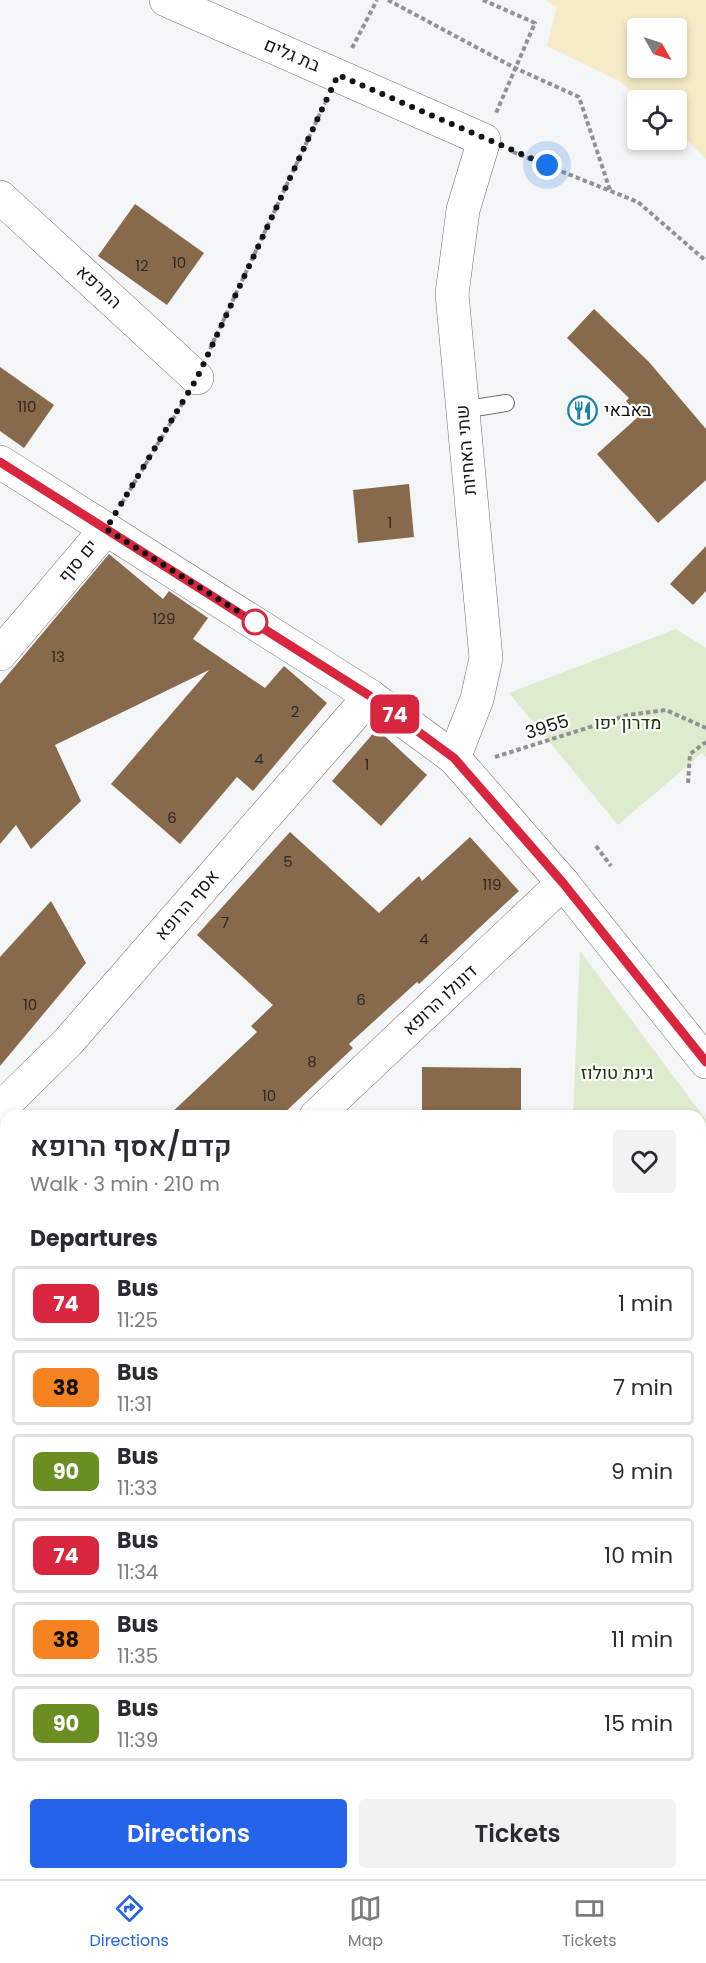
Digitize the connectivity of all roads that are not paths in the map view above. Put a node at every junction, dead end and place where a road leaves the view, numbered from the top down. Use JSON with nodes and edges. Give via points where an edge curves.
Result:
{"nodes":[{"id":1,"x":166,"y":0,"type":"edge"},
{"id":2,"x":484,"y":140,"type":"joint"},
{"id":3,"x":0,"y":197,"type":"edge"},
{"id":4,"x":197,"y":378,"type":"road end"},
{"id":5,"x":506,"y":403,"type":"dead end"},
{"id":6,"x":462,"y":410,"type":"junction"},
{"id":7,"x":0,"y":462,"type":"edge"},
{"id":8,"x":106,"y":529,"type":"junction"},
{"id":9,"x":0,"y":654,"type":"edge"},
{"id":10,"x":370,"y":696,"type":"junction"},
{"id":11,"x":459,"y":764,"type":"junction"},
{"id":12,"x":563,"y":883,"type":"junction"},
{"id":13,"x":706,"y":1062,"type":"edge"},
{"id":14,"x":0,"y":1109,"type":"edge"},
{"id":15,"x":322,"y":1110,"type":"edge"}],
"edges":[{"from":1,"to":2,"type":"street","name":"בת גלים"},
{"from":2,"to":6,"type":"street","name":"שתי האחיות","via":[[463,210],[452,294]]},
{"from":3,"to":4,"type":"street","name":"המרפא"},
{"from":5,"to":6,"type":"lane"},
{"from":6,"to":11,"type":"street","name":"שתי האחיות","via":[[486,657]]},
{"from":7,"to":8,"type":"street"},
{"from":8,"to":9,"type":"street","name":"ים סוף"},
{"from":8,"to":10,"type":"street"},
{"from":10,"to":11,"type":"street"},
{"from":10,"to":14,"type":"street","name":"אסף הרופא","via":[[68,1042]]},
{"from":11,"to":12,"type":"street"},
{"from":12,"to":13,"type":"street"},
{"from":12,"to":15,"type":"street","name":"דונולו הרופא"}]}
